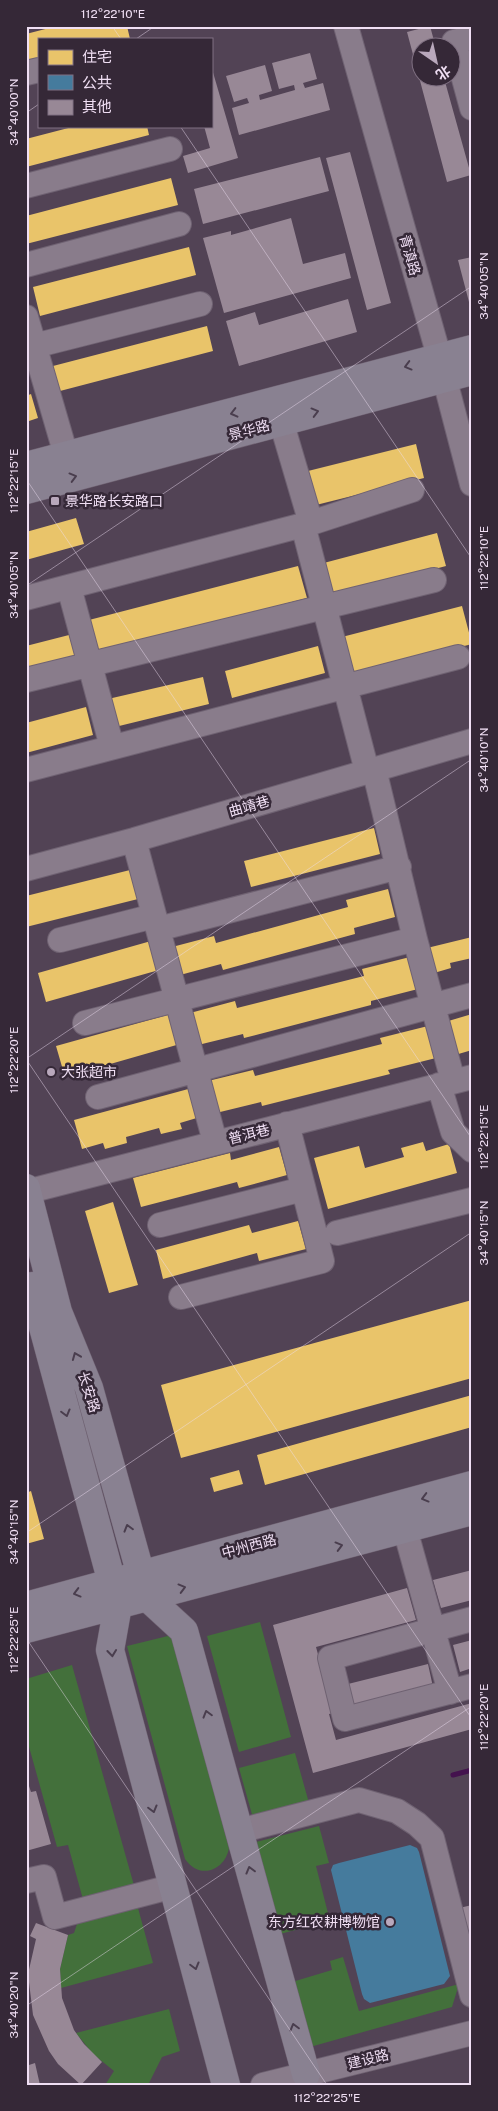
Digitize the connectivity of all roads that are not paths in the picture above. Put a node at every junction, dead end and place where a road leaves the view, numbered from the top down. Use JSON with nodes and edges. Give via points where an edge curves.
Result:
{"nodes":[{"id":1,"x":346,"y":26,"type":"edge"},
{"id":2,"x":472,"y":37,"type":"edge"},
{"id":3,"x":472,"y":108,"type":"edge"},
{"id":4,"x":170,"y":149,"type":"dead end"},
{"id":5,"x":26,"y":186,"type":"edge"},
{"id":6,"x":179,"y":224,"type":"dead end"},
{"id":7,"x":26,"y":265,"type":"edge"},
{"id":8,"x":200,"y":304,"type":"dead end"},
{"id":9,"x":26,"y":318,"type":"edge"},
{"id":10,"x":34,"y":346,"type":"junction"},
{"id":11,"x":472,"y":349,"type":"edge"},
{"id":12,"x":442,"y":368,"type":"junction"},
{"id":13,"x":472,"y":371,"type":"edge"},
{"id":14,"x":35,"y":379,"type":"edge"},
{"id":15,"x":279,"y":412,"type":"junction"},
{"id":16,"x":66,"y":455,"type":"junction"},
{"id":17,"x":26,"y":466,"type":"edge"},
{"id":18,"x":472,"y":484,"type":"edge"},
{"id":19,"x":26,"y":490,"type":"edge"},
{"id":20,"x":412,"y":490,"type":"dead end"},
{"id":21,"x":307,"y":524,"type":"junction"},
{"id":22,"x":434,"y":580,"type":"dead end"},
{"id":23,"x":69,"y":587,"type":"junction"},
{"id":24,"x":26,"y":598,"type":"edge"},
{"id":25,"x":324,"y":606,"type":"junction"},
{"id":26,"x":458,"y":657,"type":"dead end"},
{"id":27,"x":90,"y":665,"type":"junction"},
{"id":28,"x":26,"y":680,"type":"edge"},
{"id":29,"x":344,"y":685,"type":"junction"},
{"id":30,"x":472,"y":741,"type":"edge"},
{"id":31,"x":112,"y":747,"type":"junction"},
{"id":32,"x":26,"y":770,"type":"edge"},
{"id":33,"x":370,"y":770,"type":"junction"},
{"id":34,"x":134,"y":840,"type":"junction"},
{"id":35,"x":399,"y":867,"type":"junction"},
{"id":36,"x":26,"y":869,"type":"edge"},
{"id":37,"x":156,"y":922,"type":"junction"},
{"id":38,"x":415,"y":939,"type":"junction"},
{"id":39,"x":60,"y":940,"type":"dead end"},
{"id":40,"x":472,"y":995,"type":"edge"},
{"id":41,"x":177,"y":1000,"type":"junction"},
{"id":42,"x":432,"y":1005,"type":"junction"},
{"id":43,"x":85,"y":1023,"type":"dead end"},
{"id":44,"x":196,"y":1070,"type":"junction"},
{"id":45,"x":461,"y":1083,"type":"edge"},
{"id":46,"x":98,"y":1096,"type":"dead end"},
{"id":47,"x":287,"y":1124,"type":"junction"},
{"id":48,"x":215,"y":1142,"type":"junction"},
{"id":49,"x":472,"y":1150,"type":"edge"},
{"id":50,"x":304,"y":1189,"type":"junction"},
{"id":51,"x":27,"y":1190,"type":"edge"},
{"id":52,"x":472,"y":1200,"type":"edge"},
{"id":53,"x":160,"y":1225,"type":"dead end"},
{"id":54,"x":337,"y":1233,"type":"dead end"},
{"id":55,"x":26,"y":1265,"type":"edge"},
{"id":56,"x":181,"y":1297,"type":"dead end"},
{"id":57,"x":33,"y":1318,"type":"edge"},
{"id":58,"x":472,"y":1485,"type":"edge"},
{"id":59,"x":472,"y":1511,"type":"edge"},
{"id":60,"x":405,"y":1529,"type":"junction"},
{"id":61,"x":144,"y":1586,"type":"junction"},
{"id":62,"x":115,"y":1594,"type":"junction"},
{"id":63,"x":26,"y":1606,"type":"edge"},
{"id":64,"x":472,"y":1619,"type":"edge"},
{"id":65,"x":26,"y":1630,"type":"edge"},
{"id":66,"x":433,"y":1630,"type":"junction"},
{"id":67,"x":461,"y":1689,"type":"edge"},
{"id":68,"x":240,"y":1831,"type":"junction"},
{"id":69,"x":35,"y":1879,"type":"edge"},
{"id":70,"x":174,"y":1886,"type":"junction"},
{"id":71,"x":472,"y":1995,"type":"edge"},
{"id":72,"x":472,"y":2033,"type":"edge"},
{"id":73,"x":472,"y":2046,"type":"edge"},
{"id":74,"x":312,"y":2081,"type":"edge"},
{"id":75,"x":226,"y":2085,"type":"edge"},
{"id":76,"x":263,"y":2085,"type":"edge"}],
"edges":[{"from":1,"to":12,"type":"street","name":"青滇路"},
{"from":2,"to":3,"type":"street","via":[[454,42]]},
{"from":4,"to":5,"type":"street"},
{"from":6,"to":7,"type":"street"},
{"from":8,"to":10,"type":"street"},
{"from":9,"to":10,"type":"street"},
{"from":10,"to":14,"type":"street"},
{"from":11,"to":12,"type":"main road","name":"景华路"},
{"from":12,"to":13,"type":"main road","name":"景华路"},
{"from":12,"to":15,"type":"main road","name":"景华路"},
{"from":12,"to":18,"type":"street","name":"青滇路"},
{"from":14,"to":16,"type":"street"},
{"from":15,"to":16,"type":"main road","name":"景华路","one_way":true},
{"from":19,"to":15,"type":"main road","name":"景华路","one_way":true},
{"from":15,"to":21,"type":"street"},
{"from":16,"to":17,"type":"main road","name":"景华路"},
{"from":20,"to":21,"type":"street"},
{"from":21,"to":23,"type":"street"},
{"from":21,"to":25,"type":"street"},
{"from":22,"to":25,"type":"street"},
{"from":23,"to":24,"type":"street"},
{"from":23,"to":27,"type":"street"},
{"from":25,"to":27,"type":"street"},
{"from":25,"to":29,"type":"street"},
{"from":26,"to":29,"type":"street"},
{"from":27,"to":28,"type":"street"},
{"from":27,"to":31,"type":"street"},
{"from":29,"to":31,"type":"street"},
{"from":29,"to":33,"type":"street"},
{"from":30,"to":33,"type":"street","name":"曲靖巷"},
{"from":31,"to":32,"type":"street"},
{"from":33,"to":34,"type":"street","name":"曲靖巷"},
{"from":33,"to":35,"type":"street"},
{"from":34,"to":36,"type":"street","name":"曲靖巷"},
{"from":34,"to":37,"type":"street"},
{"from":35,"to":37,"type":"street"},
{"from":35,"to":38,"type":"street"},
{"from":37,"to":39,"type":"street"},
{"from":37,"to":41,"type":"street"},
{"from":38,"to":41,"type":"street"},
{"from":38,"to":42,"type":"street"},
{"from":40,"to":42,"type":"street"},
{"from":41,"to":43,"type":"street"},
{"from":41,"to":44,"type":"street"},
{"from":42,"to":44,"type":"street"},
{"from":42,"to":45,"type":"street"},
{"from":44,"to":46,"type":"street"},
{"from":44,"to":48,"type":"street"},
{"from":45,"to":47,"type":"street","name":"普洱巷"},
{"from":45,"to":49,"type":"street","via":[[453,1132]]},
{"from":47,"to":48,"type":"street","name":"普洱巷"},
{"from":47,"to":50,"type":"street"},
{"from":48,"to":51,"type":"street","name":"普洱巷"},
{"from":50,"to":53,"type":"street"},
{"from":50,"to":56,"type":"street","via":[[322,1261]]},
{"from":61,"to":51,"type":"main road","name":"长安路","one_way":true,"via":[[89,1388],[58,1312]]},
{"from":52,"to":54,"type":"street"},
{"from":55,"to":57,"type":"main road","name":"长安路"},
{"from":57,"to":62,"type":"main road","name":"长安路","one_way":true},
{"from":58,"to":61,"type":"main road","name":"中州西路","one_way":true},
{"from":59,"to":60,"type":"main road","name":"中州西路"},
{"from":61,"to":60,"type":"main road","name":"中州西路","one_way":true},
{"from":60,"to":66,"type":"street"},
{"from":61,"to":62,"type":"main road","name":"中州西路"},
{"from":68,"to":61,"type":"main road","one_way":true,"via":[[184,1631]]},
{"from":62,"to":63,"type":"main road","name":"中州西路","one_way":true},
{"from":62,"to":65,"type":"main road","name":"中州西路"},
{"from":62,"to":70,"type":"main road","one_way":true,"via":[[110,1650]]},
{"from":64,"to":66,"type":"street"},
{"from":66,"to":67,"type":"street"},
{"from":66,"to":67,"type":"street","via":[[330,1658],[345,1720]]},
{"from":68,"to":71,"type":"street","via":[[359,1800],[397,1811],[417,1824],[432,1838]]},
{"from":74,"to":68,"type":"main road","one_way":true},
{"from":69,"to":70,"type":"street","via":[[55,1917]]},
{"from":70,"to":75,"type":"main road","one_way":true},
{"from":72,"to":74,"type":"street","name":"建设路"},
{"from":73,"to":74,"type":"street","name":"建设路"},
{"from":74,"to":76,"type":"street","name":"建设路"}]}
